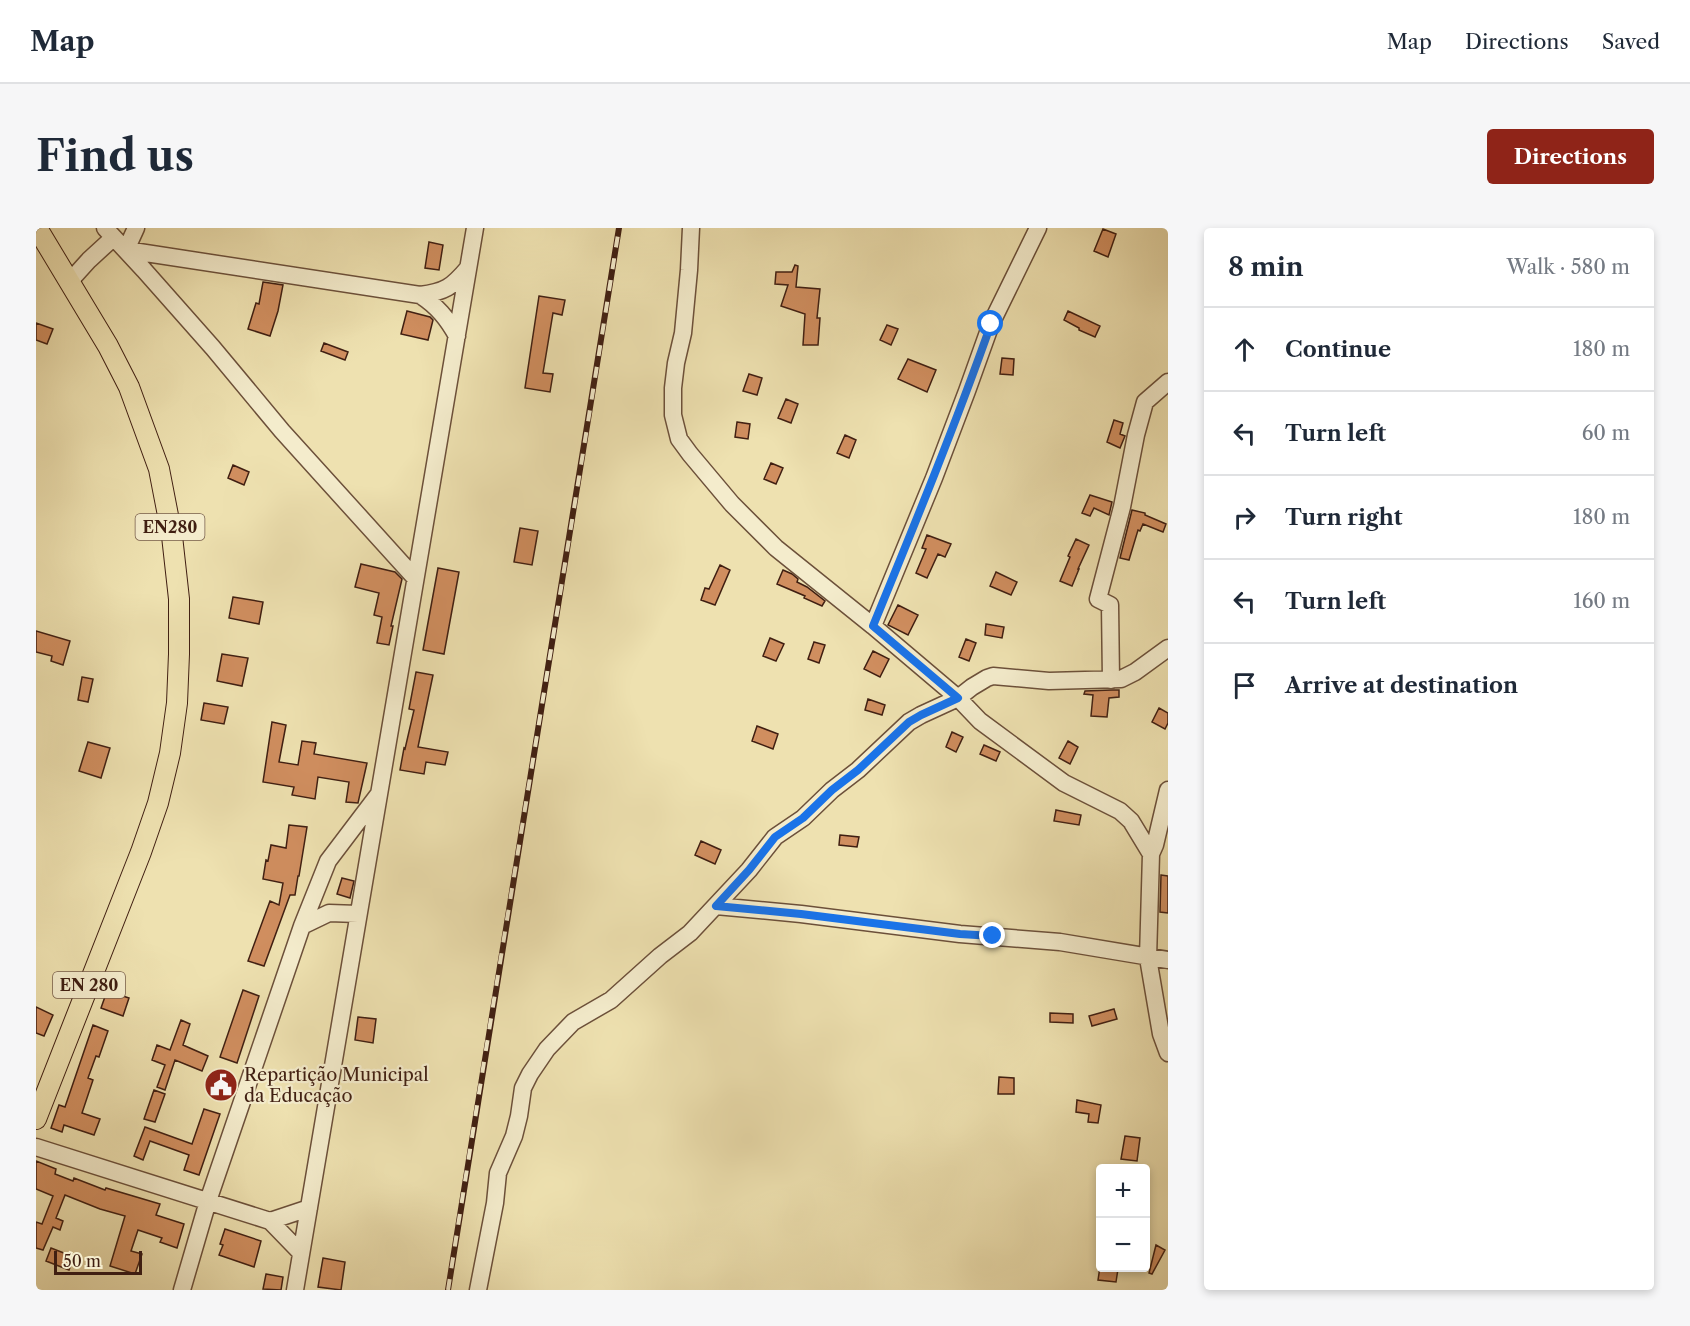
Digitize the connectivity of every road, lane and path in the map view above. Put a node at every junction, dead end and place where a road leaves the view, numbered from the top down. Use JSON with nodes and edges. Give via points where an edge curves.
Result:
{"nodes":[{"id":1,"x":37,"y":228,"type":"edge"},
{"id":2,"x":136,"y":228,"type":"edge"},
{"id":3,"x":475,"y":228,"type":"edge"},
{"id":4,"x":691,"y":228,"type":"edge"},
{"id":5,"x":1038,"y":228,"type":"edge"},
{"id":6,"x":109,"y":233,"type":"edge"},
{"id":7,"x":126,"y":250,"type":"junction"},
{"id":8,"x":468,"y":268,"type":"junction"},
{"id":9,"x":70,"y":281,"type":"junction"},
{"id":10,"x":420,"y":295,"type":"junction"},
{"id":11,"x":456,"y":336,"type":"junction"},
{"id":12,"x":1168,"y":382,"type":"edge"},
{"id":13,"x":415,"y":578,"type":"junction"},
{"id":14,"x":873,"y":626,"type":"junction"},
{"id":15,"x":1168,"y":648,"type":"edge"},
{"id":16,"x":1111,"y":680,"type":"junction"},
{"id":17,"x":958,"y":698,"type":"junction"},
{"id":18,"x":1168,"y":790,"type":"edge"},
{"id":19,"x":379,"y":793,"type":"junction"},
{"id":20,"x":141,"y":852,"type":"joint"},
{"id":21,"x":1151,"y":854,"type":"junction"},
{"id":22,"x":716,"y":906,"type":"junction"},
{"id":23,"x":358,"y":914,"type":"junction"},
{"id":24,"x":302,"y":926,"type":"junction"},
{"id":25,"x":1148,"y":958,"type":"junction"},
{"id":26,"x":1168,"y":960,"type":"edge"},
{"id":27,"x":1168,"y":1053,"type":"edge"},
{"id":28,"x":36,"y":1119,"type":"edge"},
{"id":29,"x":36,"y":1147,"type":"edge"},
{"id":30,"x":208,"y":1201,"type":"junction"},
{"id":31,"x":309,"y":1208,"type":"junction"},
{"id":32,"x":270,"y":1221,"type":"junction"},
{"id":33,"x":301,"y":1253,"type":"junction"},
{"id":34,"x":182,"y":1290,"type":"edge"},
{"id":35,"x":295,"y":1290,"type":"edge"},
{"id":36,"x":478,"y":1290,"type":"edge"}],
"edges":[{"from":1,"to":9,"type":"main road","number":"EN280"},
{"from":2,"to":7,"type":"street"},
{"from":3,"to":8,"type":"street"},
{"from":4,"to":14,"type":"street","via":[[683,333],[673,388],[673,415],[680,439],[732,504],[776,548]]},
{"from":5,"to":14,"type":"street","via":[[991,324]]},
{"from":6,"to":7,"type":"street"},
{"from":6,"to":9,"type":"street"},
{"from":7,"to":10,"type":"street"},
{"from":7,"to":13,"type":"street"},
{"from":8,"to":10,"type":"street","via":[[454,284]]},
{"from":8,"to":11,"type":"street"},
{"from":9,"to":20,"type":"main road","number":"EN280","via":[[129,387],[159,469],[172,536],[179,599],[177,704],[158,803]]},
{"from":10,"to":11,"type":"street","via":[[435,305]]},
{"from":11,"to":13,"type":"street"},
{"from":12,"to":16,"type":"street","via":[[1145,402],[1098,599],[1110,605]]},
{"from":13,"to":19,"type":"street"},
{"from":14,"to":17,"type":"street"},
{"from":15,"to":16,"type":"street","via":[[1128,676]]},
{"from":16,"to":17,"type":"street","via":[[1049,681],[993,676]]},
{"from":17,"to":21,"type":"street","via":[[980,721],[1048,772],[1120,811],[1131,821]]},
{"from":17,"to":22,"type":"street","via":[[909,722],[803,818],[775,837]]},
{"from":18,"to":21,"type":"street"},
{"from":19,"to":23,"type":"street"},
{"from":19,"to":24,"type":"street","via":[[328,861]]},
{"from":20,"to":28,"type":"main road","number":"EN 280"},
{"from":21,"to":25,"type":"street"},
{"from":22,"to":25,"type":"street","via":[[1060,942]]},
{"from":22,"to":36,"type":"street","via":[[611,1000],[565,1029],[530,1074],[523,1088],[514,1136],[498,1173]]},
{"from":23,"to":24,"type":"street","via":[[329,913]]},
{"from":23,"to":31,"type":"street"},
{"from":24,"to":30,"type":"street"},
{"from":25,"to":26,"type":"street"},
{"from":25,"to":27,"type":"street"},
{"from":29,"to":30,"type":"street"},
{"from":30,"to":32,"type":"street"},
{"from":30,"to":34,"type":"street"},
{"from":31,"to":32,"type":"street"},
{"from":31,"to":33,"type":"street"},
{"from":32,"to":33,"type":"street"},
{"from":33,"to":35,"type":"street"}]}
